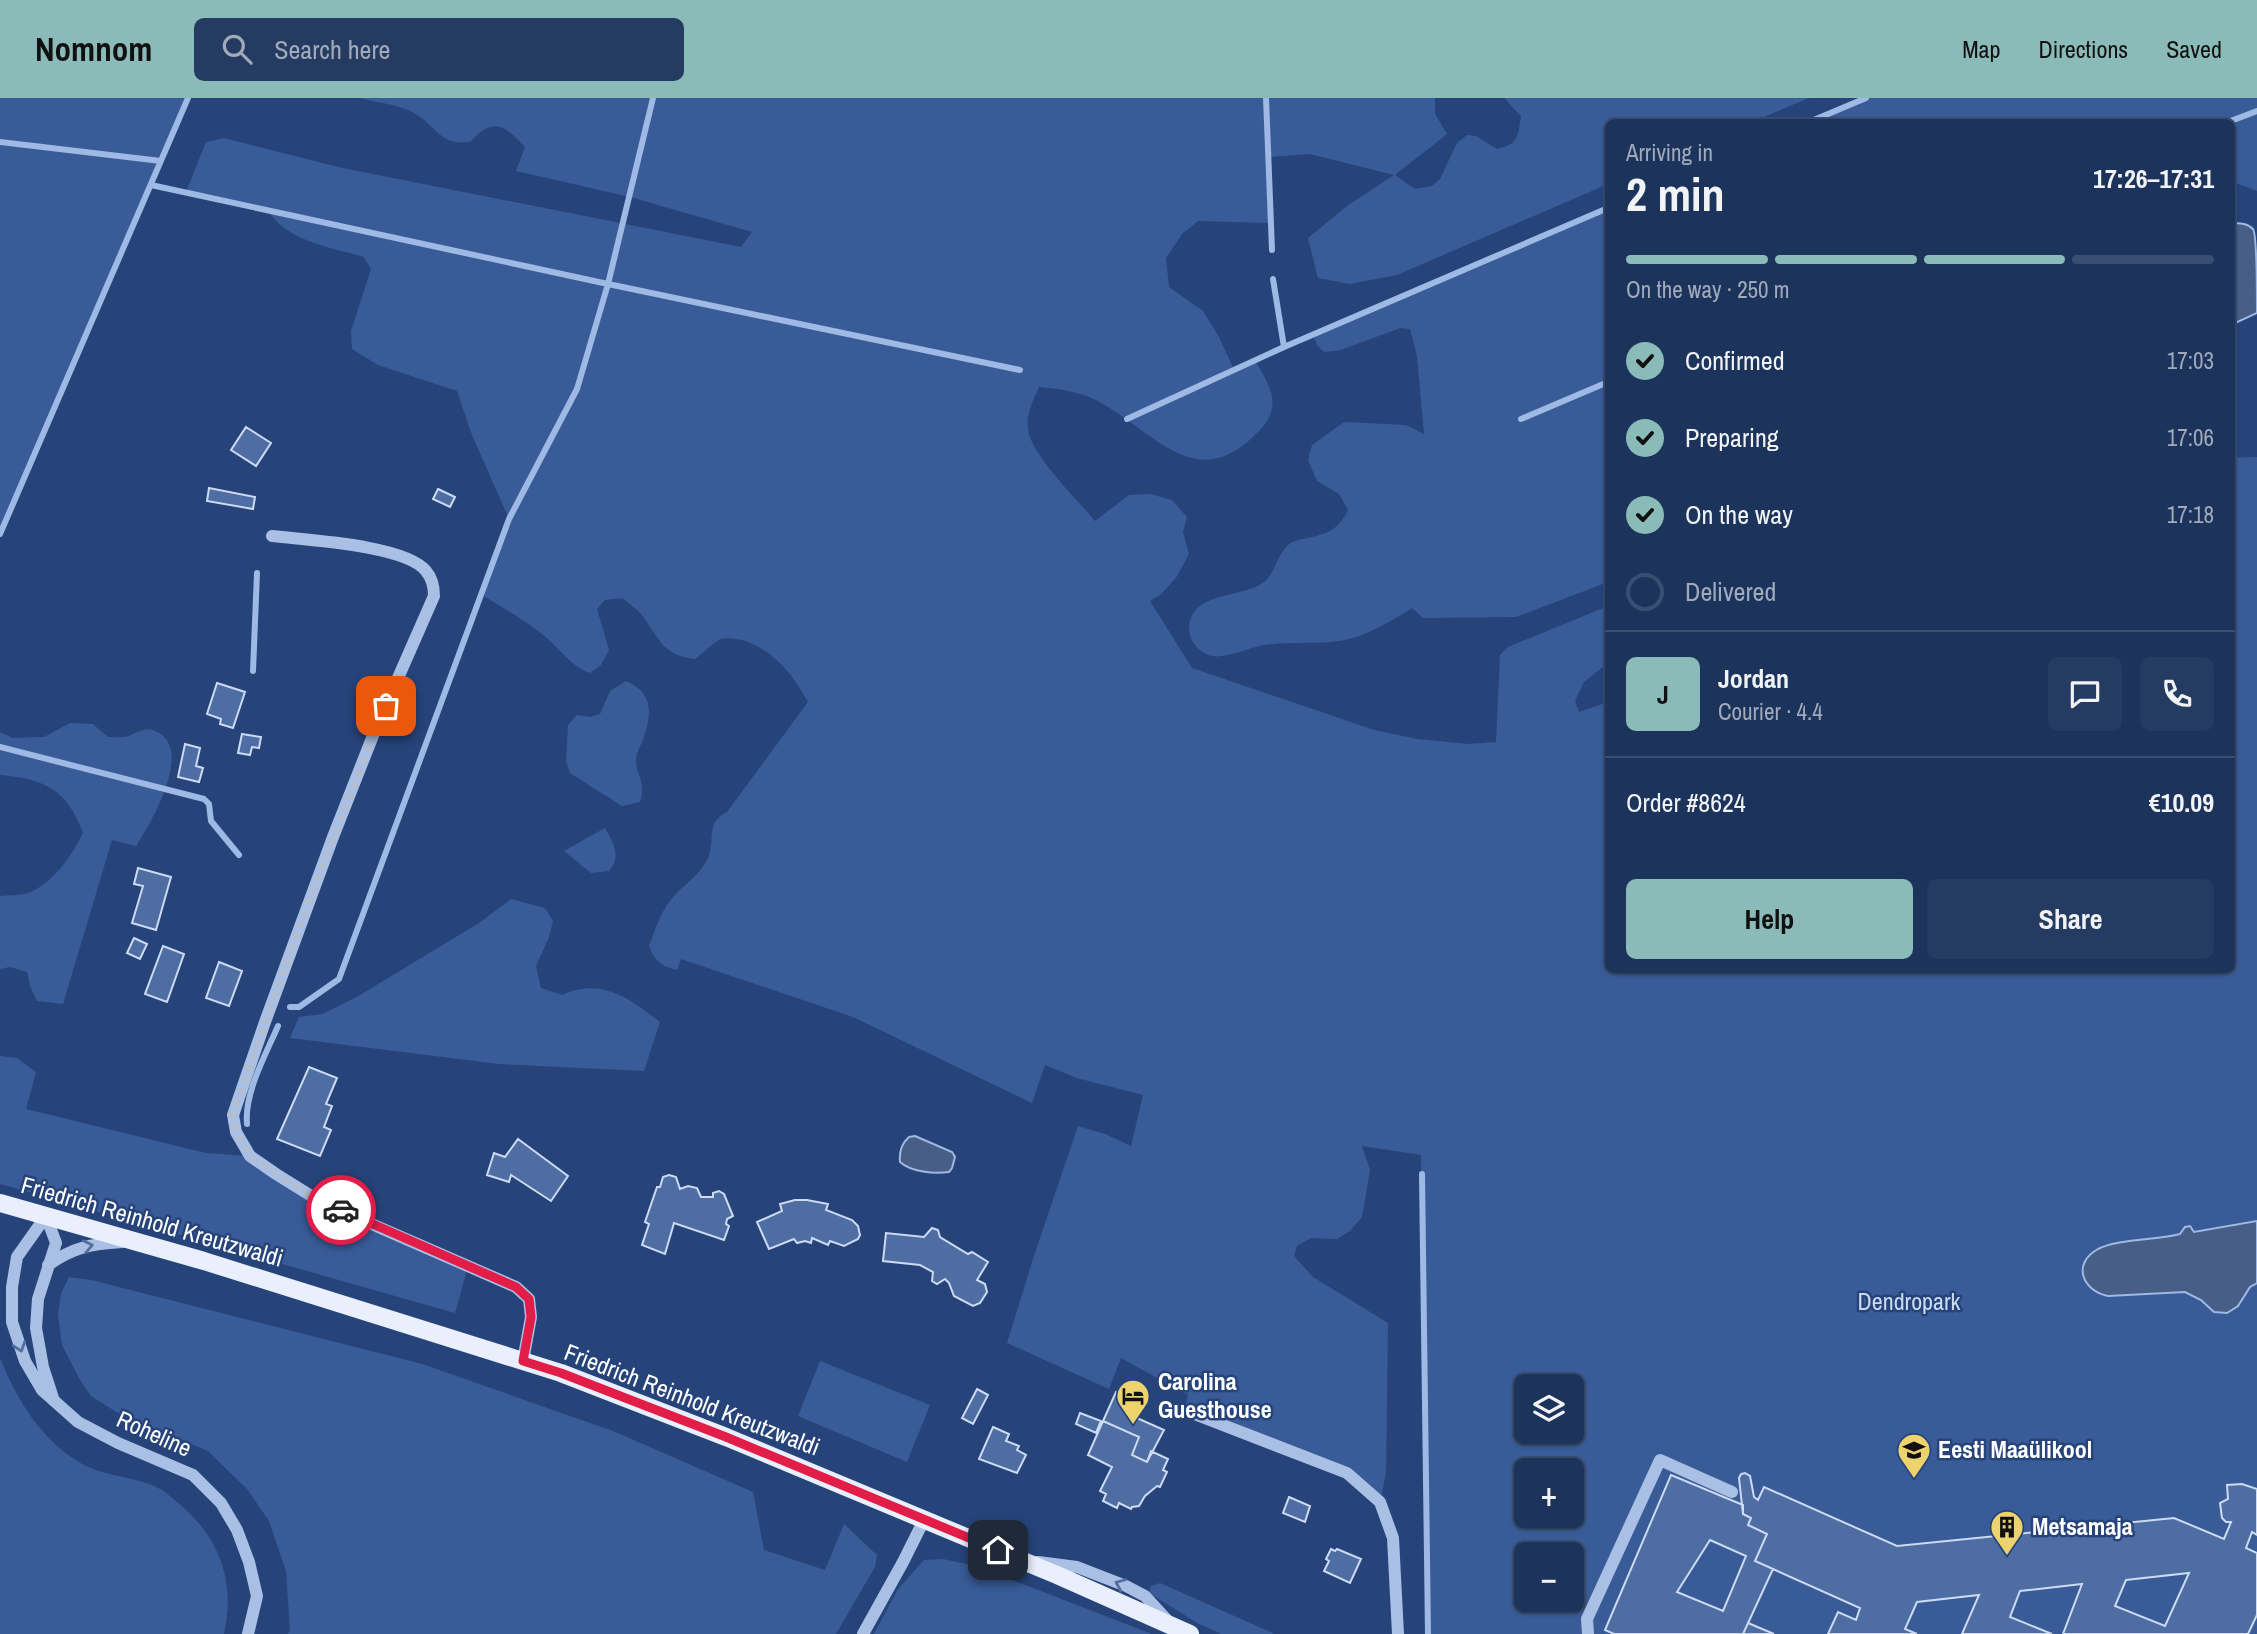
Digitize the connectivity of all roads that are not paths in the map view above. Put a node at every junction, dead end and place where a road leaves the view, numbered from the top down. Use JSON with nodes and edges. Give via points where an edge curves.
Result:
{"nodes":[{"id":1,"x":272,"y":536,"type":"dead end"},
{"id":2,"x":0,"y":1203,"type":"edge"},
{"id":3,"x":47,"y":1216,"type":"junction"},
{"id":4,"x":134,"y":1241,"type":"junction"},
{"id":5,"x":48,"y":1265,"type":"junction"},
{"id":6,"x":523,"y":1361,"type":"junction"},
{"id":7,"x":54,"y":1401,"type":"junction"},
{"id":8,"x":1184,"y":1410,"type":"dead end"},
{"id":9,"x":1732,"y":1492,"type":"dead end"},
{"id":10,"x":924,"y":1520,"type":"junction"},
{"id":11,"x":248,"y":1634,"type":"edge"},
{"id":12,"x":863,"y":1634,"type":"edge"},
{"id":13,"x":1190,"y":1634,"type":"edge"},
{"id":14,"x":1398,"y":1634,"type":"edge"},
{"id":15,"x":1588,"y":1634,"type":"edge"}],
"edges":[{"from":1,"to":6,"type":"street","via":[[407,557],[425,569],[434,596],[376,728],[265,1022],[233,1115],[236,1132],[250,1156],[321,1202],[516,1287],[529,1299],[531,1317]]},
{"from":2,"to":3,"type":"main road","name":"Friedrich Reinhold Kreutzwaldi"},
{"from":3,"to":4,"type":"main road","name":"Friedrich Reinhold Kreutzwaldi"},
{"from":3,"to":5,"type":"street","via":[[56,1243]]},
{"from":3,"to":7,"type":"street","name":"Roheline","one_way":true,"via":[[17,1257],[12,1322],[25,1361]]},
{"from":5,"to":4,"type":"street","one_way":true,"via":[[88,1245]]},
{"from":4,"to":6,"type":"main road","name":"Friedrich Reinhold Kreutzwaldi"},
{"from":5,"to":7,"type":"street","via":[[36,1328]]},
{"from":6,"to":10,"type":"main road","name":"Friedrich Reinhold Kreutzwaldi","via":[[726,1437]]},
{"from":7,"to":11,"type":"street","name":"Roheline","via":[[78,1422],[108,1438],[194,1475],[221,1503],[237,1530],[257,1596]]},
{"from":8,"to":14,"type":"street","via":[[1347,1473],[1380,1503],[1393,1538]]},
{"from":9,"to":15,"type":"street","via":[[1660,1460],[1587,1619]]},
{"from":10,"to":12,"type":"street"},
{"from":10,"to":13,"type":"main road","name":"Friedrich Reinhold Kreutzwaldi"}]}
